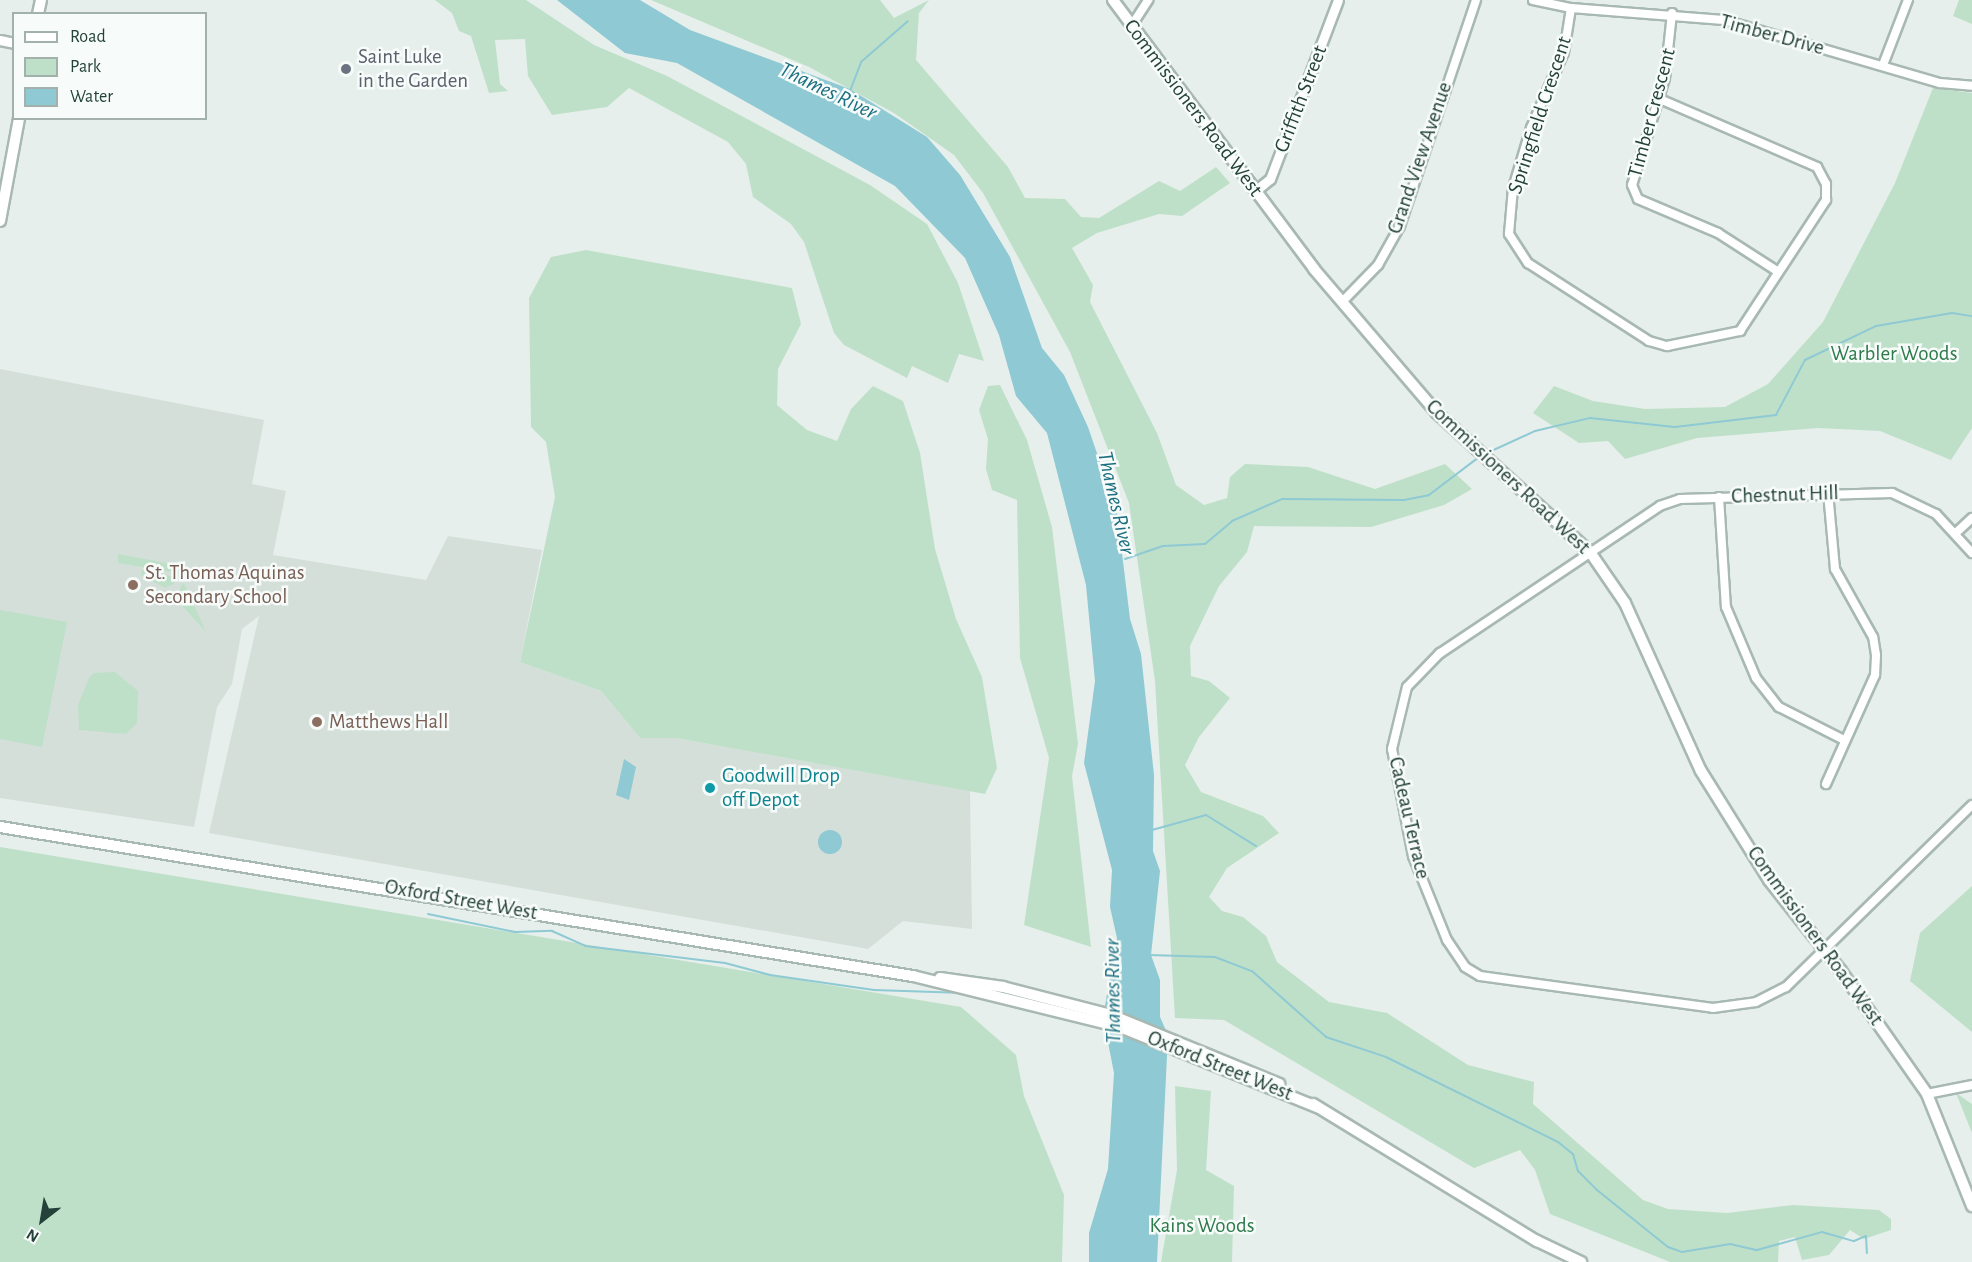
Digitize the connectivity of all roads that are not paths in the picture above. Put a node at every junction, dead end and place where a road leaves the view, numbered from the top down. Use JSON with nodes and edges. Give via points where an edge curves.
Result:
{"nodes":[{"id":1,"x":1113,"y":0,"type":"edge"},
{"id":2,"x":1148,"y":0,"type":"edge"},
{"id":3,"x":1338,"y":0,"type":"edge"},
{"id":4,"x":1476,"y":0,"type":"edge"},
{"id":5,"x":1533,"y":0,"type":"edge"},
{"id":6,"x":1618,"y":0,"type":"edge"},
{"id":7,"x":1908,"y":0,"type":"edge"},
{"id":8,"x":1571,"y":8,"type":"junction"},
{"id":9,"x":1618,"y":11,"type":"junction"},
{"id":10,"x":1672,"y":13,"type":"junction"},
{"id":11,"x":1132,"y":26,"type":"junction"},
{"id":12,"x":1883,"y":65,"type":"junction"},
{"id":13,"x":1972,"y":86,"type":"edge"},
{"id":14,"x":1660,"y":99,"type":"junction"},
{"id":15,"x":19,"y":120,"type":"edge"},
{"id":16,"x":1255,"y":191,"type":"junction"},
{"id":17,"x":0,"y":221,"type":"edge"},
{"id":18,"x":1777,"y":271,"type":"junction"},
{"id":19,"x":1342,"y":302,"type":"junction"},
{"id":20,"x":1828,"y":492,"type":"junction"},
{"id":21,"x":1719,"y":498,"type":"junction"},
{"id":22,"x":1972,"y":518,"type":"edge"},
{"id":23,"x":1958,"y":531,"type":"junction"},
{"id":24,"x":1590,"y":552,"type":"junction"},
{"id":25,"x":1972,"y":553,"type":"edge"},
{"id":26,"x":1844,"y":740,"type":"junction"},
{"id":27,"x":1826,"y":784,"type":"dead end"},
{"id":28,"x":1972,"y":805,"type":"edge"},
{"id":29,"x":3,"y":824,"type":"edge"},
{"id":30,"x":1824,"y":949,"type":"junction"},
{"id":31,"x":1972,"y":1086,"type":"edge"},
{"id":32,"x":1927,"y":1094,"type":"junction"},
{"id":33,"x":1952,"y":1147,"type":"junction"},
{"id":34,"x":1972,"y":1185,"type":"edge"},
{"id":35,"x":1972,"y":1206,"type":"edge"},
{"id":36,"x":1581,"y":1262,"type":"edge"}],
"edges":[{"from":1,"to":11,"type":"main road","name":"Commissioners Road West"},
{"from":2,"to":11,"type":"street"},
{"from":3,"to":16,"type":"street","name":"Griffith Street","via":[[1270,179]]},
{"from":4,"to":19,"type":"street","name":"Grand View Avenue","via":[[1400,226],[1378,265]]},
{"from":5,"to":8,"type":"street","name":"Timber Drive"},
{"from":6,"to":9,"type":"street"},
{"from":7,"to":12,"type":"street"},
{"from":8,"to":9,"type":"street","name":"Timber Drive"},
{"from":8,"to":18,"type":"street","name":"Springfield Crescent","via":[[1564,52],[1531,128],[1513,188],[1509,234],[1514,250],[1624,326],[1667,346],[1740,331]]},
{"from":9,"to":10,"type":"street","name":"Timber Drive"},
{"from":10,"to":12,"type":"street","name":"Timber Drive","via":[[1724,20]]},
{"from":10,"to":14,"type":"street","name":"Timber Crescent","via":[[1672,43]]},
{"from":11,"to":16,"type":"main road","name":"Commissioners Road West"},
{"from":12,"to":13,"type":"street","name":"Timber Drive","via":[[1940,83]]},
{"from":14,"to":18,"type":"street","name":"Timber Crescent","via":[[1633,170],[1638,199],[1718,233]]},
{"from":14,"to":18,"type":"street","name":"Springfield Crescent","via":[[1817,167],[1826,184],[1826,200]]},
{"from":15,"to":17,"type":"main road"},
{"from":16,"to":19,"type":"main road","name":"Commissioners Road West"},
{"from":19,"to":24,"type":"main road","name":"Commissioners Road West","via":[[1437,413]]},
{"from":20,"to":21,"type":"street","name":"Chestnut Hill"},
{"from":20,"to":23,"type":"street","name":"Chestnut Hill","via":[[1892,493],[1916,500]]},
{"from":20,"to":26,"type":"street","via":[[1835,568],[1873,637],[1876,655],[1875,675]]},
{"from":21,"to":24,"type":"street","name":"Chestnut Hill","via":[[1660,506]]},
{"from":21,"to":26,"type":"street","via":[[1723,592],[1756,678],[1779,707]]},
{"from":22,"to":23,"type":"street"},
{"from":23,"to":25,"type":"street","name":"Chestnut Hill"},
{"from":24,"to":30,"type":"main road","name":"Commissioners Road West","via":[[1625,603],[1701,771],[1769,880]]},
{"from":24,"to":30,"type":"street","name":"Cadeau Terrace","via":[[1440,653],[1407,687],[1398,708],[1392,749],[1413,856],[1455,955],[1480,976],[1713,1008],[1756,1002],[1786,987]]},
{"from":26,"to":27,"type":"street"},
{"from":28,"to":30,"type":"street"},
{"from":29,"to":36,"type":"main road","name":"Oxford Street West","via":[[954,982],[1120,1027],[1237,1068],[1317,1107],[1537,1241]]},
{"from":30,"to":32,"type":"main road","name":"Commissioners Road West"},
{"from":31,"to":32,"type":"street"},
{"from":32,"to":33,"type":"main road","name":"Commissioners Road West"},
{"from":33,"to":34,"type":"main road"},
{"from":33,"to":35,"type":"main road","name":"Commissioners Road West"}]}
